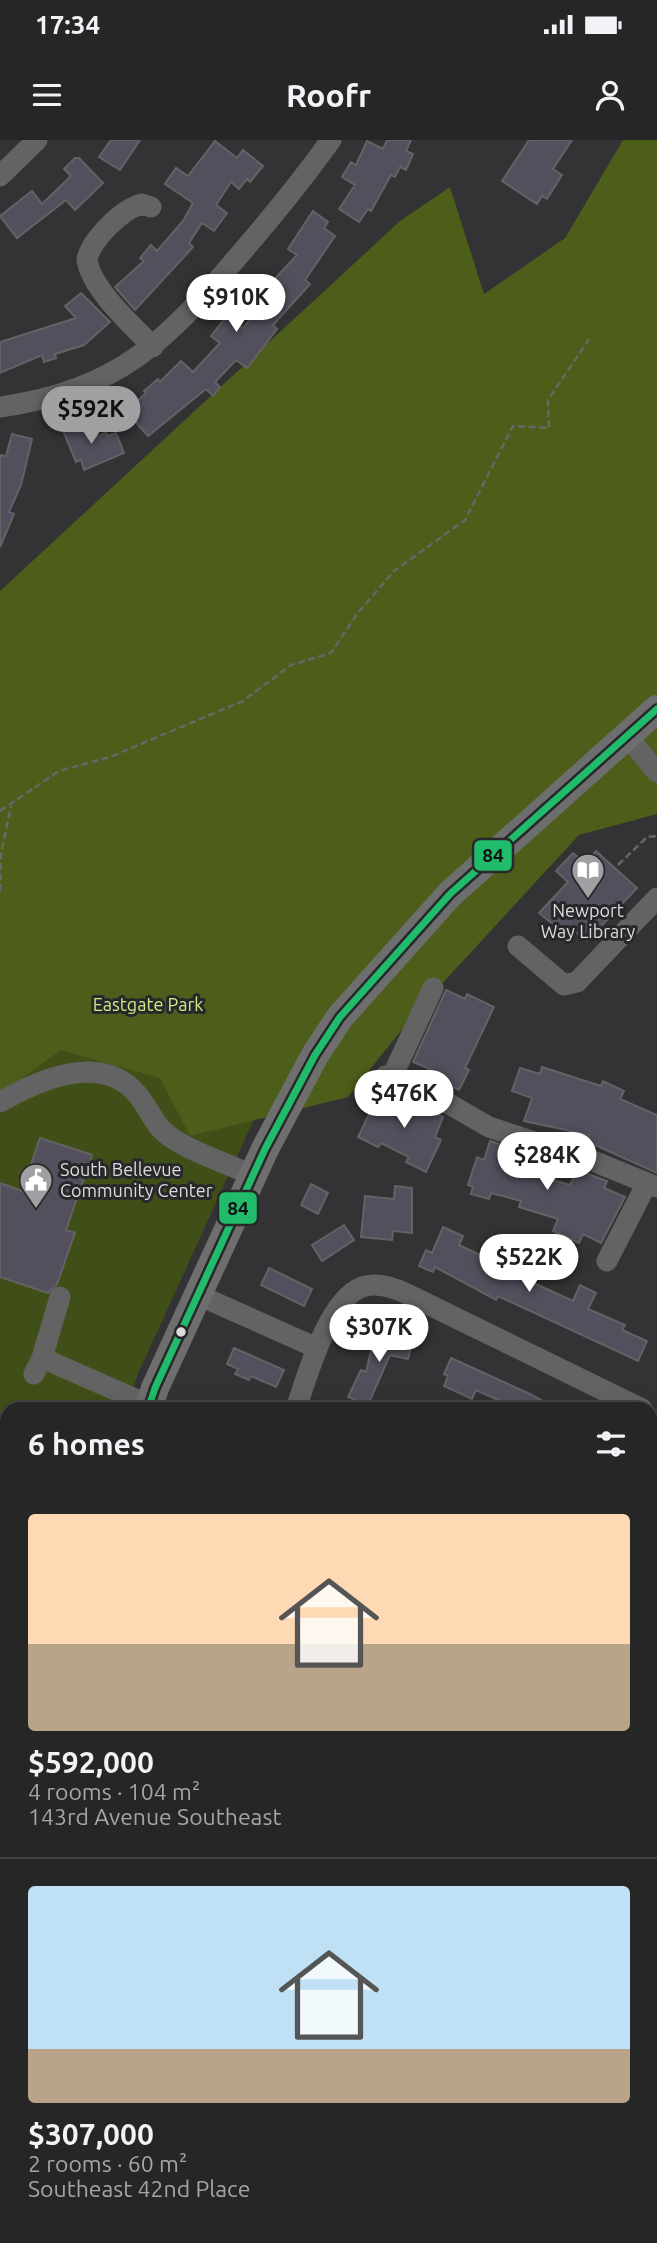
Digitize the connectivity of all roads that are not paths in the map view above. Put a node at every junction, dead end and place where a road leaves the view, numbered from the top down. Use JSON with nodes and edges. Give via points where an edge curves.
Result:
{"nodes":[{"id":1,"x":37,"y":140,"type":"edge"},
{"id":2,"x":331,"y":140,"type":"edge"},
{"id":3,"x":0,"y":176,"type":"edge"},
{"id":4,"x":151,"y":206,"type":"dead end"},
{"id":5,"x":153,"y":347,"type":"junction"},
{"id":6,"x":0,"y":407,"type":"edge"},
{"id":7,"x":657,"y":709,"type":"edge"},
{"id":8,"x":625,"y":734,"type":"junction"},
{"id":9,"x":657,"y":772,"type":"edge"},
{"id":10,"x":657,"y":898,"type":"edge"},
{"id":11,"x":518,"y":946,"type":"dead end"},
{"id":12,"x":433,"y":988,"type":"dead end"},
{"id":13,"x":0,"y":1102,"type":"edge"},
{"id":14,"x":252,"y":1175,"type":"junction"},
{"id":15,"x":652,"y":1185,"type":"edge"},
{"id":16,"x":607,"y":1261,"type":"dead end"},
{"id":17,"x":198,"y":1295,"type":"junction"},
{"id":18,"x":60,"y":1297,"type":"dead end"},
{"id":19,"x":317,"y":1348,"type":"junction"},
{"id":20,"x":135,"y":1402,"type":"edge"},
{"id":21,"x":150,"y":1402,"type":"edge"},
{"id":22,"x":298,"y":1402,"type":"edge"},
{"id":23,"x":628,"y":1402,"type":"edge"}],
"edges":[{"from":1,"to":3,"type":"street"},
{"from":2,"to":5,"type":"street","via":[[297,187],[172,332]]},
{"from":4,"to":5,"type":"street","via":[[130,209],[95,243],[86,259],[101,289]]},
{"from":5,"to":6,"type":"street","via":[[116,372],[77,388]]},
{"from":7,"to":8,"type":"main road"},
{"from":8,"to":9,"type":"street"},
{"from":8,"to":14,"type":"main road","via":[[450,894],[371,979],[315,1055]]},
{"from":10,"to":11,"type":"street","via":[[577,982],[564,985]]},
{"from":12,"to":15,"type":"street","via":[[388,1078],[489,1127]]},
{"from":13,"to":14,"type":"street","via":[[56,1078],[94,1070],[120,1078],[162,1130]]},
{"from":14,"to":17,"type":"main road"},
{"from":15,"to":16,"type":"street"},
{"from":17,"to":19,"type":"street"},
{"from":17,"to":21,"type":"main road"},
{"from":18,"to":20,"type":"street","via":[[38,1366]]},
{"from":19,"to":22,"type":"street"},
{"from":19,"to":23,"type":"street","via":[[342,1302],[364,1286],[377,1285],[405,1293]]}]}
